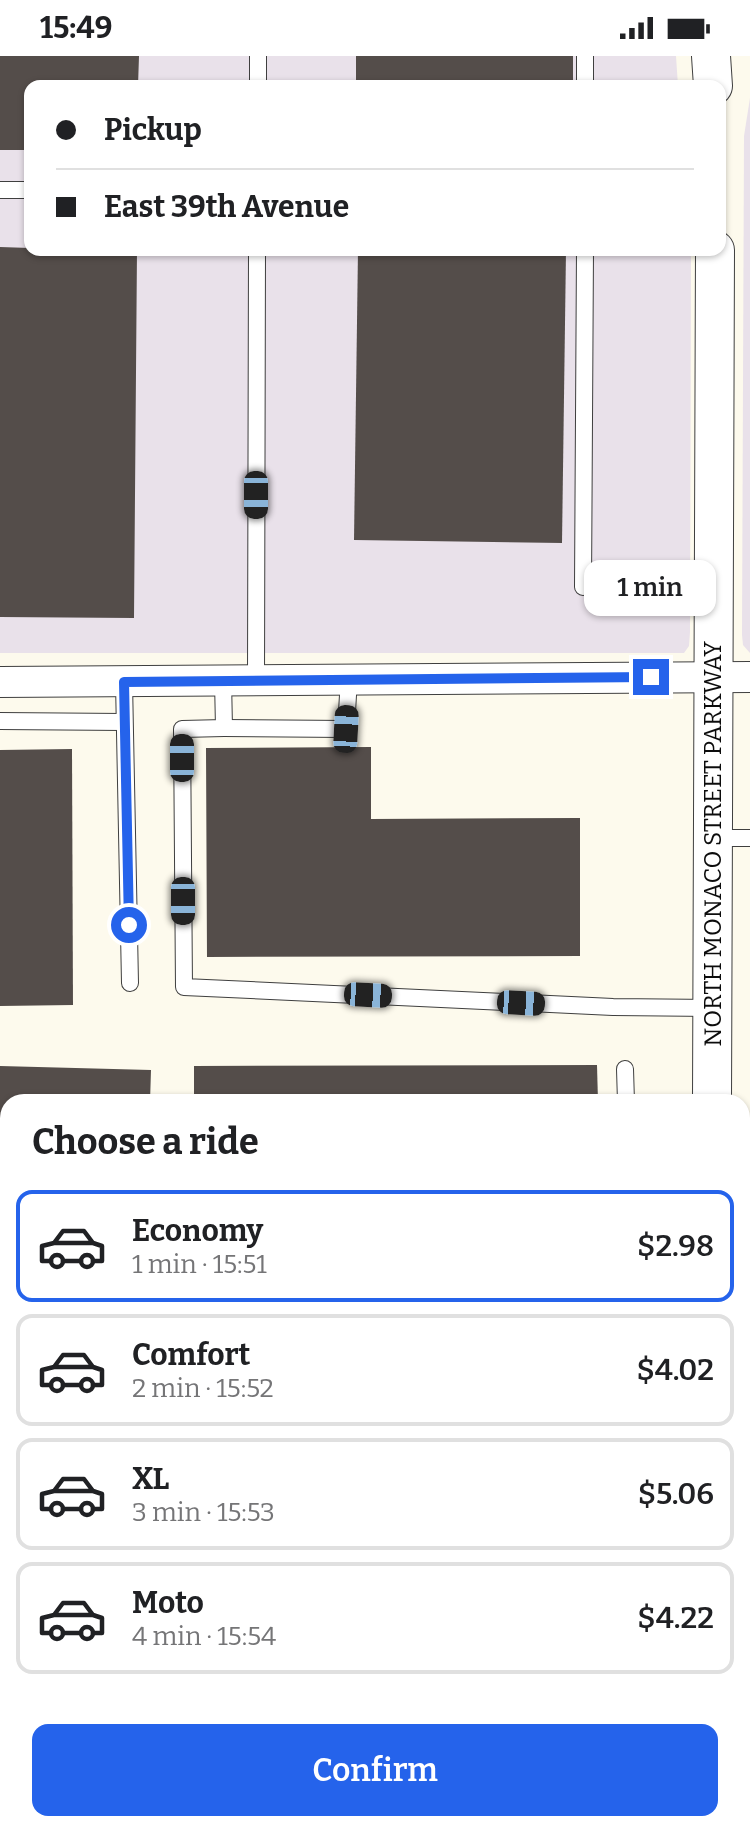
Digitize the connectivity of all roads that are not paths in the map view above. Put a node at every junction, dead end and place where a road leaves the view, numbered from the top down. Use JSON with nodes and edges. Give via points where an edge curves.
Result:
{"nodes":[{"id":1,"x":258,"y":56,"type":"edge"},
{"id":2,"x":585,"y":56,"type":"edge"},
{"id":3,"x":711,"y":56,"type":"edge"},
{"id":4,"x":258,"y":80,"type":"edge"},
{"id":5,"x":585,"y":80,"type":"edge"},
{"id":6,"x":713,"y":80,"type":"edge"},
{"id":7,"x":0,"y":190,"type":"edge"},
{"id":8,"x":24,"y":190,"type":"edge"},
{"id":9,"x":257,"y":256,"type":"edge"},
{"id":10,"x":585,"y":256,"type":"edge"},
{"id":11,"x":715,"y":256,"type":"edge"},
{"id":12,"x":583,"y":587,"type":"dead end"},
{"id":13,"x":732,"y":677,"type":"edge"},
{"id":14,"x":349,"y":678,"type":"junction"},
{"id":15,"x":256,"y":679,"type":"junction"},
{"id":16,"x":223,"y":680,"type":"junction"},
{"id":17,"x":0,"y":682,"type":"edge"},
{"id":18,"x":124,"y":682,"type":"junction"},
{"id":19,"x":0,"y":721,"type":"edge"},
{"id":20,"x":124,"y":722,"type":"junction"},
{"id":21,"x":224,"y":728,"type":"junction"},
{"id":22,"x":732,"y":838,"type":"edge"},
{"id":23,"x":130,"y":983,"type":"dead end"},
{"id":24,"x":713,"y":1008,"type":"junction"},
{"id":25,"x":625,"y":1069,"type":"dead end"},
{"id":26,"x":626,"y":1094,"type":"edge"},
{"id":27,"x":712,"y":1094,"type":"edge"}],
"edges":[{"from":1,"to":4,"type":"lane"},
{"from":2,"to":5,"type":"lane"},
{"from":3,"to":6,"type":"street"},
{"from":7,"to":8,"type":"lane"},
{"from":9,"to":15,"type":"lane"},
{"from":10,"to":12,"type":"lane"},
{"from":11,"to":13,"type":"street","name":"NORTH MONACO STREET PARKWAY"},
{"from":13,"to":14,"type":"street"},
{"from":13,"to":22,"type":"street","name":"NORTH MONACO STREET PARKWAY"},
{"from":14,"to":15,"type":"street"},
{"from":14,"to":21,"type":"lane","via":[[346,729]]},
{"from":15,"to":16,"type":"street"},
{"from":16,"to":18,"type":"street"},
{"from":16,"to":21,"type":"lane"},
{"from":17,"to":18,"type":"street"},
{"from":18,"to":20,"type":"lane"},
{"from":19,"to":20,"type":"lane"},
{"from":20,"to":23,"type":"lane"},
{"from":21,"to":24,"type":"lane","via":[[182,729],[184,987]]},
{"from":22,"to":24,"type":"street","name":"NORTH MONACO STREET PARKWAY"},
{"from":24,"to":27,"type":"street","name":"NORTH MONACO STREET PARKWAY"},
{"from":25,"to":26,"type":"lane"}]}
